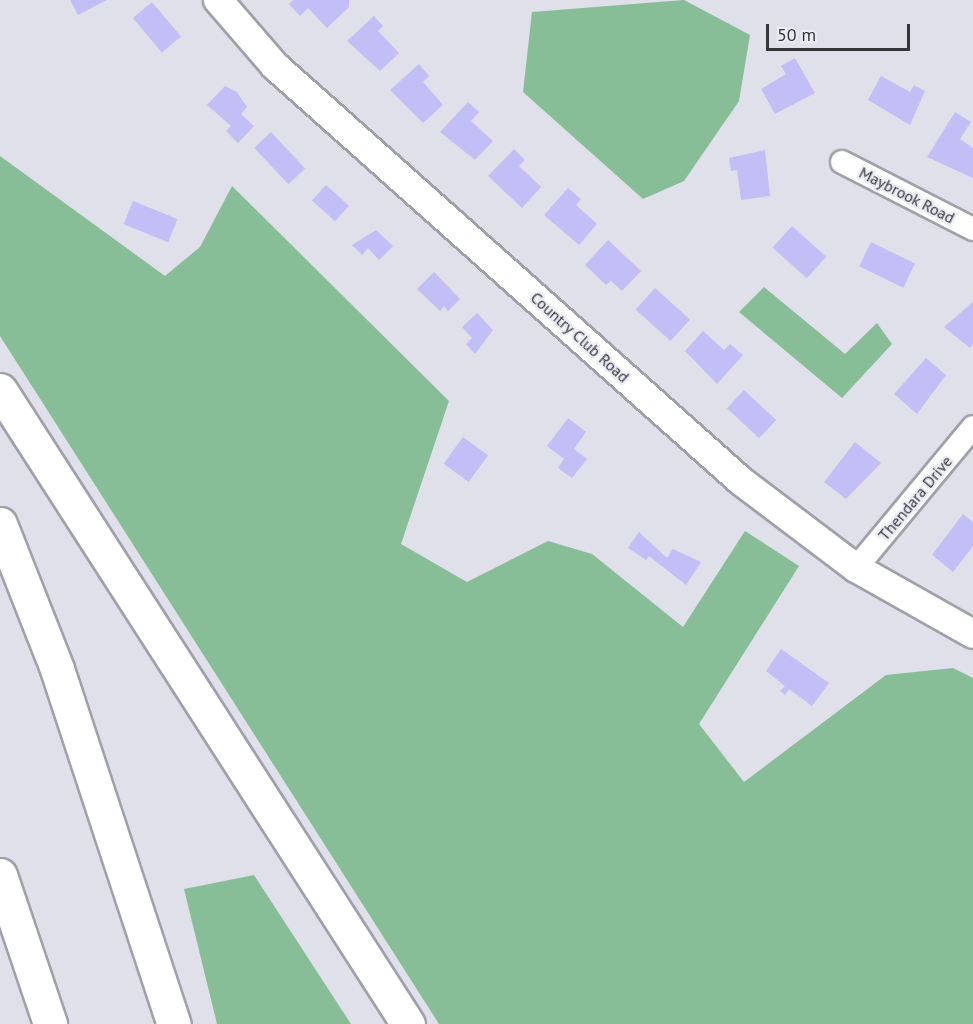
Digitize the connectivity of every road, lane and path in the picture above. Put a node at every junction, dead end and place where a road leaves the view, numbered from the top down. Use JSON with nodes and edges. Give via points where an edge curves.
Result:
{"nodes":[{"id":1,"x":218,"y":0,"type":"edge"},
{"id":2,"x":842,"y":162,"type":"dead end"},
{"id":3,"x":973,"y":229,"type":"edge"},
{"id":4,"x":0,"y":390,"type":"edge"},
{"id":5,"x":973,"y":427,"type":"edge"},
{"id":6,"x":0,"y":524,"type":"edge"},
{"id":7,"x":856,"y":568,"type":"junction"},
{"id":8,"x":973,"y":634,"type":"edge"},
{"id":9,"x":0,"y":877,"type":"edge"},
{"id":10,"x":42,"y":1024,"type":"edge"},
{"id":11,"x":50,"y":1024,"type":"edge"},
{"id":12,"x":174,"y":1024,"type":"edge"},
{"id":13,"x":408,"y":1024,"type":"edge"}],
"edges":[{"from":1,"to":7,"type":"street","name":"Country Club Road","via":[[275,66],[613,369],[741,481]]},
{"from":2,"to":3,"type":"street","name":"Maybrook Road"},
{"from":4,"to":13,"type":"highway"},
{"from":5,"to":7,"type":"street","name":"Thendara Drive"},
{"from":6,"to":12,"type":"highway","via":[[60,679]]},
{"from":7,"to":8,"type":"street","name":"Country Club Road"},
{"from":9,"to":10,"type":"highway"},
{"from":9,"to":11,"type":"highway"}]}
